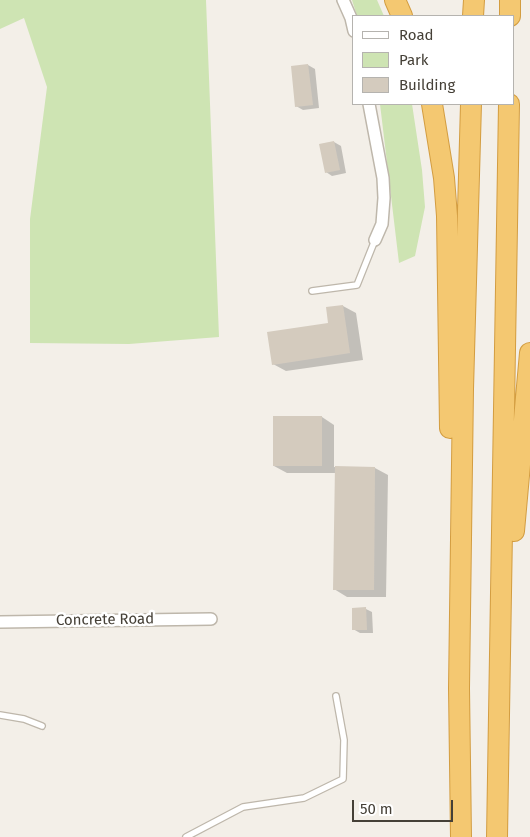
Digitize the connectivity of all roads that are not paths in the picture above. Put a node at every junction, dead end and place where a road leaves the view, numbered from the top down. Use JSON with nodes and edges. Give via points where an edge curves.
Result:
{"nodes":[{"id":1,"x":343,"y":0,"type":"edge"},
{"id":2,"x":395,"y":0,"type":"edge"},
{"id":3,"x":474,"y":0,"type":"edge"},
{"id":4,"x":510,"y":0,"type":"edge"},
{"id":5,"x":402,"y":15,"type":"edge"},
{"id":6,"x":473,"y":15,"type":"edge"},
{"id":7,"x":510,"y":15,"type":"edge"},
{"id":8,"x":352,"y":25,"type":"edge"},
{"id":9,"x":369,"y":105,"type":"edge"},
{"id":10,"x":432,"y":105,"type":"edge"},
{"id":11,"x":471,"y":105,"type":"edge"},
{"id":12,"x":509,"y":105,"type":"edge"},
{"id":13,"x":375,"y":240,"type":"joint"},
{"id":14,"x":312,"y":291,"type":"dead end"},
{"id":15,"x":530,"y":353,"type":"edge"},
{"id":16,"x":211,"y":619,"type":"dead end"},
{"id":17,"x":0,"y":622,"type":"edge"},
{"id":18,"x":500,"y":677,"type":"junction"},
{"id":19,"x":459,"y":688,"type":"junction"},
{"id":20,"x":336,"y":696,"type":"dead end"},
{"id":21,"x":0,"y":715,"type":"edge"},
{"id":22,"x":42,"y":726,"type":"dead end"},
{"id":23,"x":186,"y":837,"type":"edge"},
{"id":24,"x":461,"y":837,"type":"edge"},
{"id":25,"x":497,"y":837,"type":"edge"}],
"edges":[{"from":1,"to":8,"type":"street"},
{"from":2,"to":5,"type":"highway"},
{"from":3,"to":6,"type":"highway"},
{"from":4,"to":7,"type":"highway"},
{"from":9,"to":13,"type":"street","via":[[384,198],[382,224]]},
{"from":10,"to":19,"type":"highway","via":[[447,216],[448,366]]},
{"from":11,"to":19,"type":"highway"},
{"from":12,"to":18,"type":"highway"},
{"from":13,"to":14,"type":"lane","via":[[357,285]]},
{"from":15,"to":18,"type":"highway"},
{"from":16,"to":17,"type":"street","name":"Concrete Road"},
{"from":18,"to":25,"type":"highway"},
{"from":19,"to":24,"type":"highway"},
{"from":20,"to":23,"type":"lane","via":[[344,740],[343,779],[304,798],[243,807]]},
{"from":21,"to":22,"type":"lane"}]}
